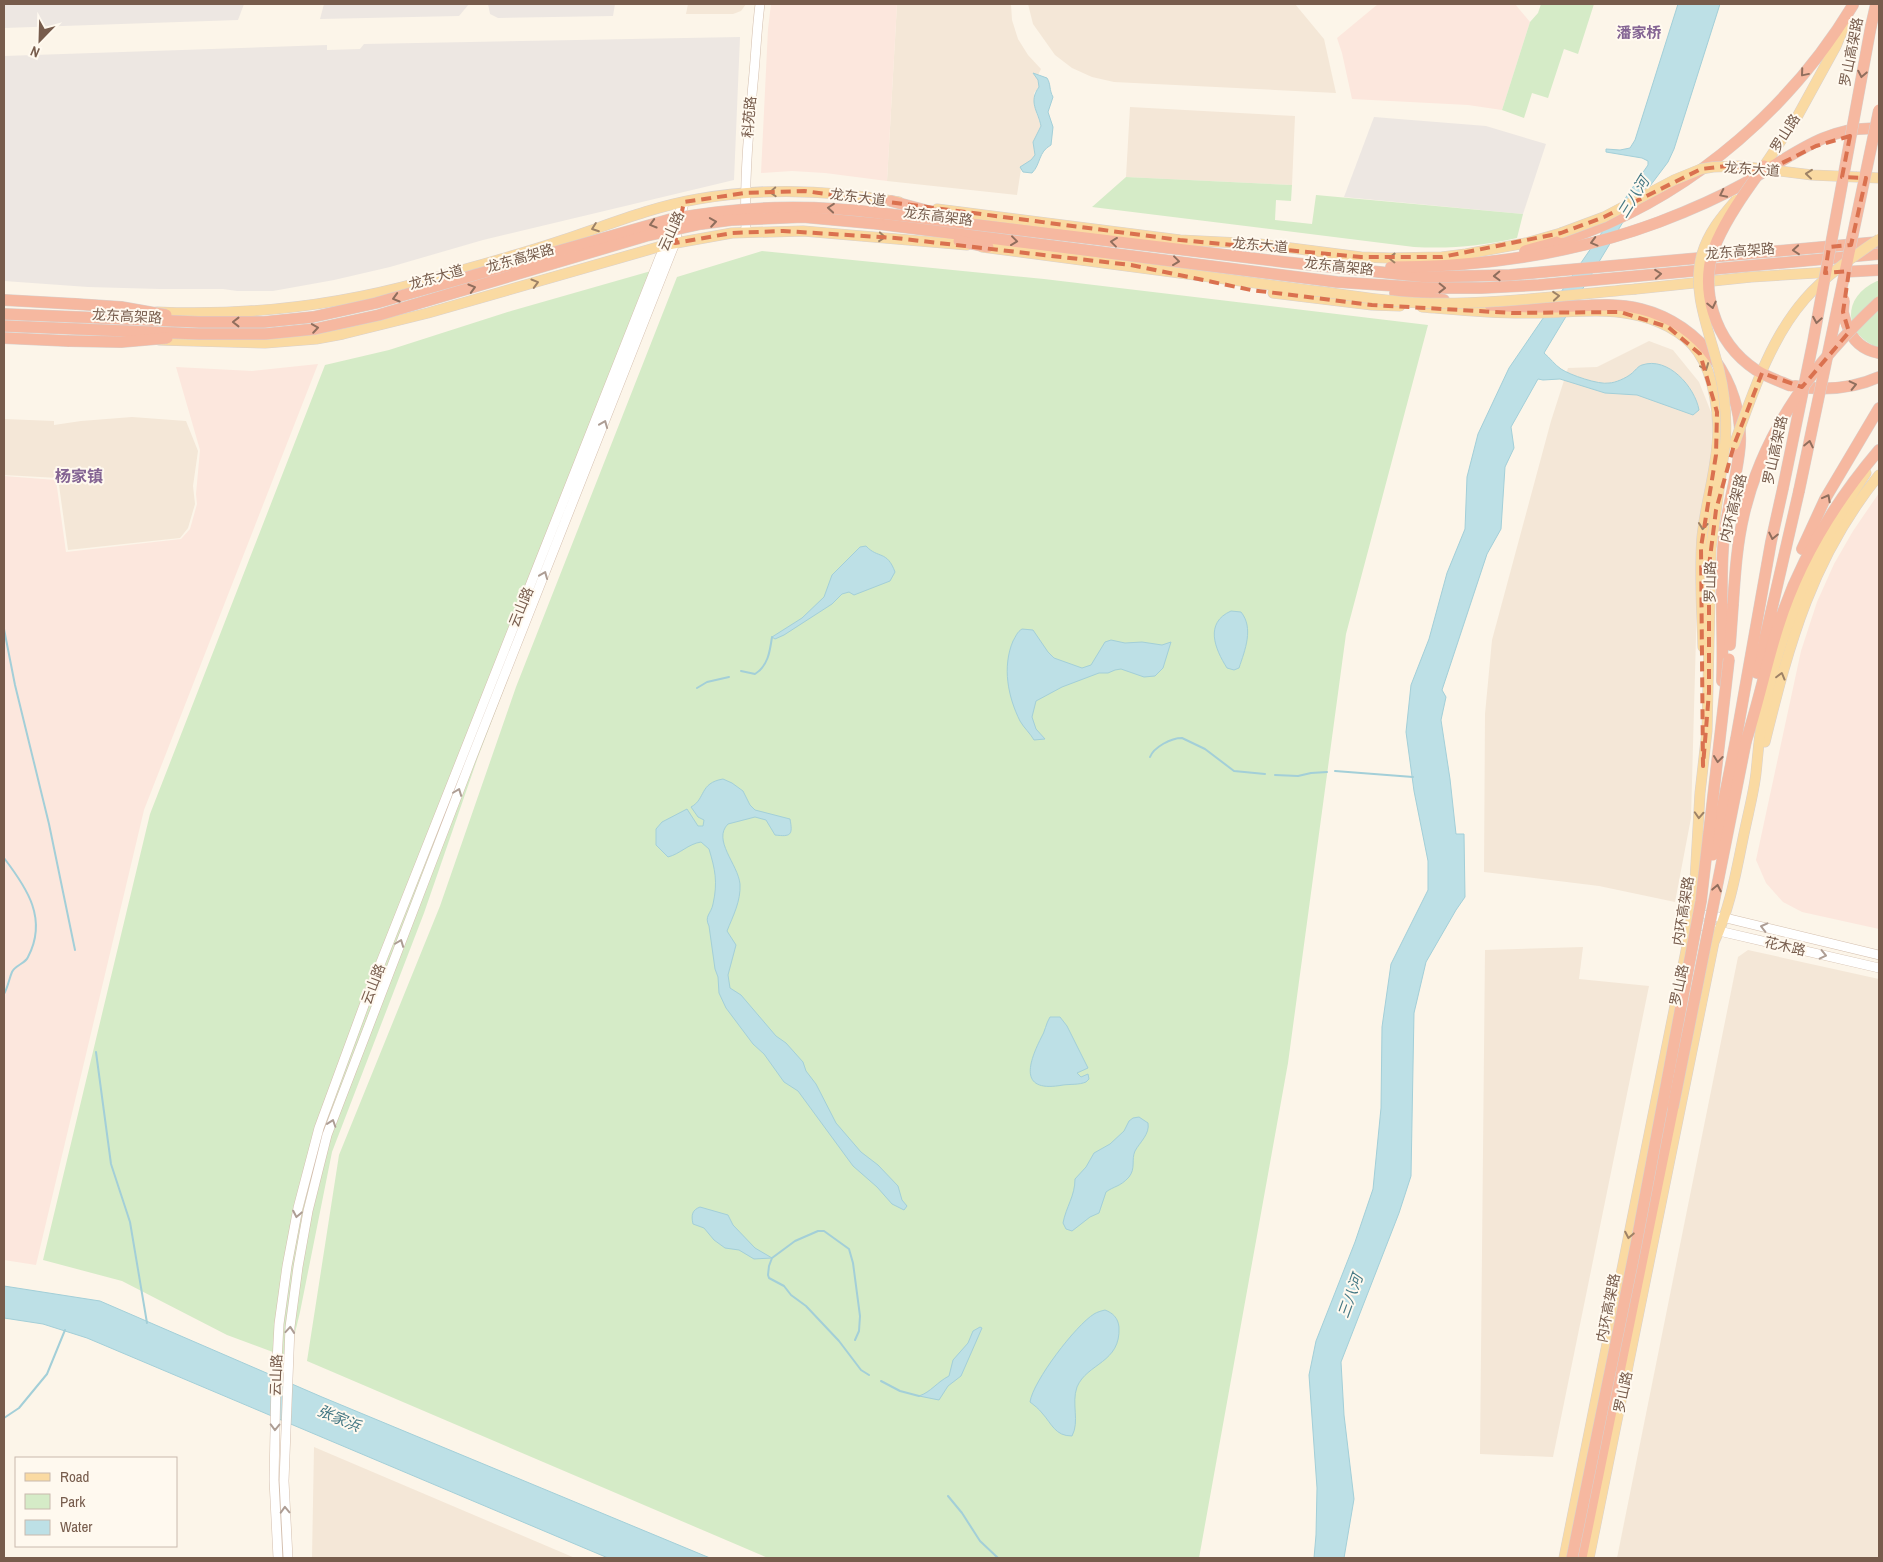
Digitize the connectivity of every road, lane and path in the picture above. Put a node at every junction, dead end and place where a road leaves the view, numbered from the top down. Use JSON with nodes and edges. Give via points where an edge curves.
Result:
{"nodes":[{"id":1,"x":760,"y":4,"type":"edge"},
{"id":2,"x":1853,"y":4,"type":"edge"},
{"id":3,"x":1876,"y":4,"type":"edge"},
{"id":4,"x":1879,"y":110,"type":"edge"},
{"id":5,"x":1879,"y":129,"type":"edge"},
{"id":6,"x":1879,"y":138,"type":"edge"},
{"id":7,"x":1781,"y":162,"type":"junction"},
{"id":8,"x":1764,"y":166,"type":"junction"},
{"id":9,"x":1879,"y":178,"type":"edge"},
{"id":10,"x":744,"y":193,"type":"junction"},
{"id":11,"x":891,"y":201,"type":"junction"},
{"id":12,"x":684,"y":202,"type":"junction"},
{"id":13,"x":1858,"y":216,"type":"junction"},
{"id":14,"x":879,"y":219,"type":"junction"},
{"id":15,"x":891,"y":226,"type":"junction"},
{"id":16,"x":990,"y":227,"type":"junction"},
{"id":17,"x":746,"y":232,"type":"junction"},
{"id":18,"x":1879,"y":241,"type":"edge"},
{"id":19,"x":1560,"y":242,"type":"junction"},
{"id":20,"x":670,"y":244,"type":"junction"},
{"id":21,"x":988,"y":247,"type":"junction"},
{"id":22,"x":1879,"y":254,"type":"edge"},
{"id":23,"x":1284,"y":262,"type":"junction"},
{"id":24,"x":1879,"y":269,"type":"edge"},
{"id":25,"x":1842,"y":272,"type":"joint"},
{"id":26,"x":1182,"y":274,"type":"junction"},
{"id":27,"x":1337,"y":282,"type":"junction"},
{"id":28,"x":4,"y":300,"type":"edge"},
{"id":29,"x":1879,"y":302,"type":"edge"},
{"id":30,"x":4,"y":305,"type":"edge"},
{"id":31,"x":1610,"y":308,"type":"junction"},
{"id":32,"x":4,"y":314,"type":"edge"},
{"id":33,"x":4,"y":326,"type":"edge"},
{"id":34,"x":199,"y":328,"type":"junction"},
{"id":35,"x":4,"y":333,"type":"edge"},
{"id":36,"x":4,"y":338,"type":"edge"},
{"id":37,"x":1879,"y":353,"type":"edge"},
{"id":38,"x":1879,"y":377,"type":"edge"},
{"id":39,"x":1879,"y":408,"type":"edge"},
{"id":40,"x":1879,"y":452,"type":"edge"},
{"id":41,"x":1879,"y":474,"type":"edge"},
{"id":42,"x":1716,"y":510,"type":"junction"},
{"id":43,"x":1765,"y":638,"type":"junction"},
{"id":44,"x":1720,"y":736,"type":"junction"},
{"id":45,"x":1741,"y":740,"type":"junction"},
{"id":46,"x":1703,"y":766,"type":"junction"},
{"id":47,"x":1756,"y":774,"type":"junction"},
{"id":48,"x":1695,"y":880,"type":"junction"},
{"id":49,"x":1702,"y":902,"type":"junction"},
{"id":50,"x":1720,"y":917,"type":"junction"},
{"id":51,"x":1691,"y":918,"type":"junction"},
{"id":52,"x":1719,"y":931,"type":"junction"},
{"id":53,"x":1879,"y":954,"type":"edge"},
{"id":54,"x":1879,"y":968,"type":"edge"},
{"id":55,"x":1608,"y":1403,"type":"junction"},
{"id":56,"x":278,"y":1558,"type":"edge"},
{"id":57,"x":288,"y":1558,"type":"edge"},
{"id":58,"x":1565,"y":1558,"type":"edge"},
{"id":59,"x":1572,"y":1558,"type":"edge"},
{"id":60,"x":1581,"y":1558,"type":"edge"},
{"id":61,"x":1587,"y":1558,"type":"edge"}],
"edges":[{"from":1,"to":10,"type":"main road","name":"科苑路"},
{"from":2,"to":8,"type":"main road","name":"罗山路","via":[[1845,26],[1797,117]]},
{"from":2,"to":19,"type":"highway","one_way":true,"via":[[1809,68],[1778,103],[1727,150],[1666,193],[1611,222]]},
{"from":3,"to":45,"type":"highway","name":"罗山高架路","one_way":true,"bridge":true,"via":[[1813,342],[1771,542]]},
{"from":4,"to":13,"type":"highway","name":"罗山高架路","bridge":true},
{"from":5,"to":7,"type":"highway","via":[[1830,134]]},
{"from":6,"to":7,"type":"highway","via":[[1843,137]]},
{"from":7,"to":19,"type":"highway","one_way":true,"via":[[1703,204],[1639,229]]},
{"from":8,"to":38,"type":"highway","one_way":true,"bridge":true,"via":[[1733,210],[1711,260],[1709,288],[1714,316],[1728,343],[1756,369],[1791,386],[1832,389],[1850,387]]},
{"from":8,"to":42,"type":"main road","name":"罗山路","bridge":true,"via":[[1713,229],[1700,266],[1701,301],[1719,370],[1726,416]]},
{"from":9,"to":19,"type":"main road","name":"龙东大道","one_way":true,"bridge":true,"via":[[1812,175],[1739,166],[1701,169],[1674,180]]},
{"from":11,"to":10,"type":"main road","name":"龙东大道","one_way":true,"via":[[810,192]]},
{"from":10,"to":12,"type":"main road","name":"龙东大道"},
{"from":10,"to":17,"type":"main road","name":"科苑路"},
{"from":11,"to":16,"type":"highway"},
{"from":19,"to":11,"type":"main road","name":"龙东大道","one_way":true,"via":[[1526,243],[1442,257],[1361,257],[986,217]]},
{"from":12,"to":20,"type":"main road","name":"云山路"},
{"from":12,"to":30,"type":"main road","name":"龙东大道","one_way":true,"via":[[640,212],[562,240],[419,282],[311,306],[199,314]]},
{"from":13,"to":37,"type":"highway","bridge":true,"via":[[1843,312],[1849,332],[1856,341],[1864,348]]},
{"from":43,"to":13,"type":"highway","name":"罗山高架路","one_way":true,"bridge":true},
{"from":14,"to":15,"type":"highway","name":"龙东高架路"},
{"from":14,"to":16,"type":"highway","name":"龙东高架路"},
{"from":14,"to":34,"type":"highway","name":"龙东高架路","bridge":true,"via":[[803,217],[701,224],[646,236],[338,324],[265,334]]},
{"from":15,"to":21,"type":"highway"},
{"from":15,"to":27,"type":"highway","name":"龙东高架路","one_way":true},
{"from":23,"to":16,"type":"highway","name":"龙东高架路","one_way":true},
{"from":17,"to":20,"type":"main road"},
{"from":17,"to":21,"type":"main road","one_way":true,"via":[[803,230]]},
{"from":18,"to":23,"type":"highway","name":"龙东高架路","one_way":true,"via":[[1480,277],[1426,277]]},
{"from":18,"to":42,"type":"main road","bridge":true,"via":[[1822,282],[1785,326],[1748,407]]},
{"from":19,"to":23,"type":"highway","via":[[1465,265],[1390,268]]},
{"from":35,"to":20,"type":"main road","one_way":true,"via":[[198,342],[264,343],[316,339],[428,314]]},
{"from":20,"to":56,"type":"main road","name":"云山路","one_way":true,"via":[[370,991],[308,1166],[287,1266],[279,1324],[274,1480]]},
{"from":57,"to":20,"type":"main road","name":"云山路","one_way":true,"via":[[284,1481],[290,1327],[298,1267],[318,1170],[338,1102]]},
{"from":21,"to":26,"type":"main road"},
{"from":27,"to":22,"type":"highway","name":"龙东高架路","one_way":true,"via":[[1445,288],[1539,285]]},
{"from":24,"to":25,"type":"highway"},
{"from":26,"to":25,"type":"main road","one_way":true,"bridge":true,"via":[[1385,300],[1441,303]]},
{"from":26,"to":31,"type":"main road","via":[[1251,290],[1372,305],[1531,314]]},
{"from":27,"to":31,"type":"highway","via":[[1446,300],[1520,307]]},
{"from":28,"to":34,"type":"highway","bridge":true,"via":[[121,307]]},
{"from":29,"to":44,"type":"highway","name":"内环高架路","bridge":true,"via":[[1840,340],[1809,378],[1782,419],[1757,471],[1744,513],[1738,551]]},
{"from":31,"to":44,"type":"highway","bridge":true,"via":[[1632,307],[1679,325],[1708,350],[1725,376],[1737,408],[1738,457],[1722,566]]},
{"from":31,"to":46,"type":"main road","one_way":true,"via":[[1668,327],[1691,343],[1700,354],[1714,396],[1718,442],[1704,517],[1700,570]]},
{"from":32,"to":34,"type":"highway","name":"龙东高架路","bridge":true},
{"from":33,"to":34,"type":"highway","name":"龙东高架路","bridge":true},
{"from":34,"to":36,"type":"highway","bridge":true,"via":[[121,342]]},
{"from":43,"to":39,"type":"highway","one_way":true,"via":[[1805,541]]},
{"from":40,"to":45,"type":"highway","name":"内环高架路","via":[[1838,502],[1801,566]]},
{"from":40,"to":47,"type":"main road","name":"罗山路","via":[[1824,542],[1789,619],[1762,716]]},
{"from":47,"to":41,"type":"main road","one_way":true,"via":[[1787,655],[1806,599],[1838,535]]},
{"from":42,"to":46,"type":"main road","name":"罗山路","via":[[1709,566],[1709,692]]},
{"from":43,"to":45,"type":"highway","name":"罗山高架路"},
{"from":44,"to":49,"type":"highway","name":"内环高架路","one_way":true,"bridge":true},
{"from":45,"to":49,"type":"highway","name":"罗山高架路","bridge":true},
{"from":55,"to":45,"type":"highway","name":"内环高架路","one_way":true,"bridge":true},
{"from":46,"to":48,"type":"main road","name":"罗山路","one_way":true},
{"from":47,"to":50,"type":"main road","name":"罗山路","via":[[1740,850]]},
{"from":48,"to":50,"type":"main road"},
{"from":48,"to":51,"type":"main road","name":"罗山路"},
{"from":49,"to":55,"type":"highway","name":"内环高架路","bridge":true},
{"from":50,"to":51,"type":"main road","name":"花木路"},
{"from":50,"to":52,"type":"main road","name":"罗山路"},
{"from":53,"to":50,"type":"main road","name":"花木路","one_way":true},
{"from":51,"to":52,"type":"main road","name":"花木路"},
{"from":51,"to":58,"type":"main road","name":"罗山路","one_way":true},
{"from":52,"to":54,"type":"main road","name":"花木路","one_way":true},
{"from":52,"to":61,"type":"main road","name":"罗山路","via":[[1714,942]]},
{"from":55,"to":58,"type":"highway","bridge":true},
{"from":55,"to":59,"type":"highway","name":"内环高架路","bridge":true},
{"from":55,"to":60,"type":"highway","name":"内环高架路"},
{"from":55,"to":61,"type":"highway"}]}
